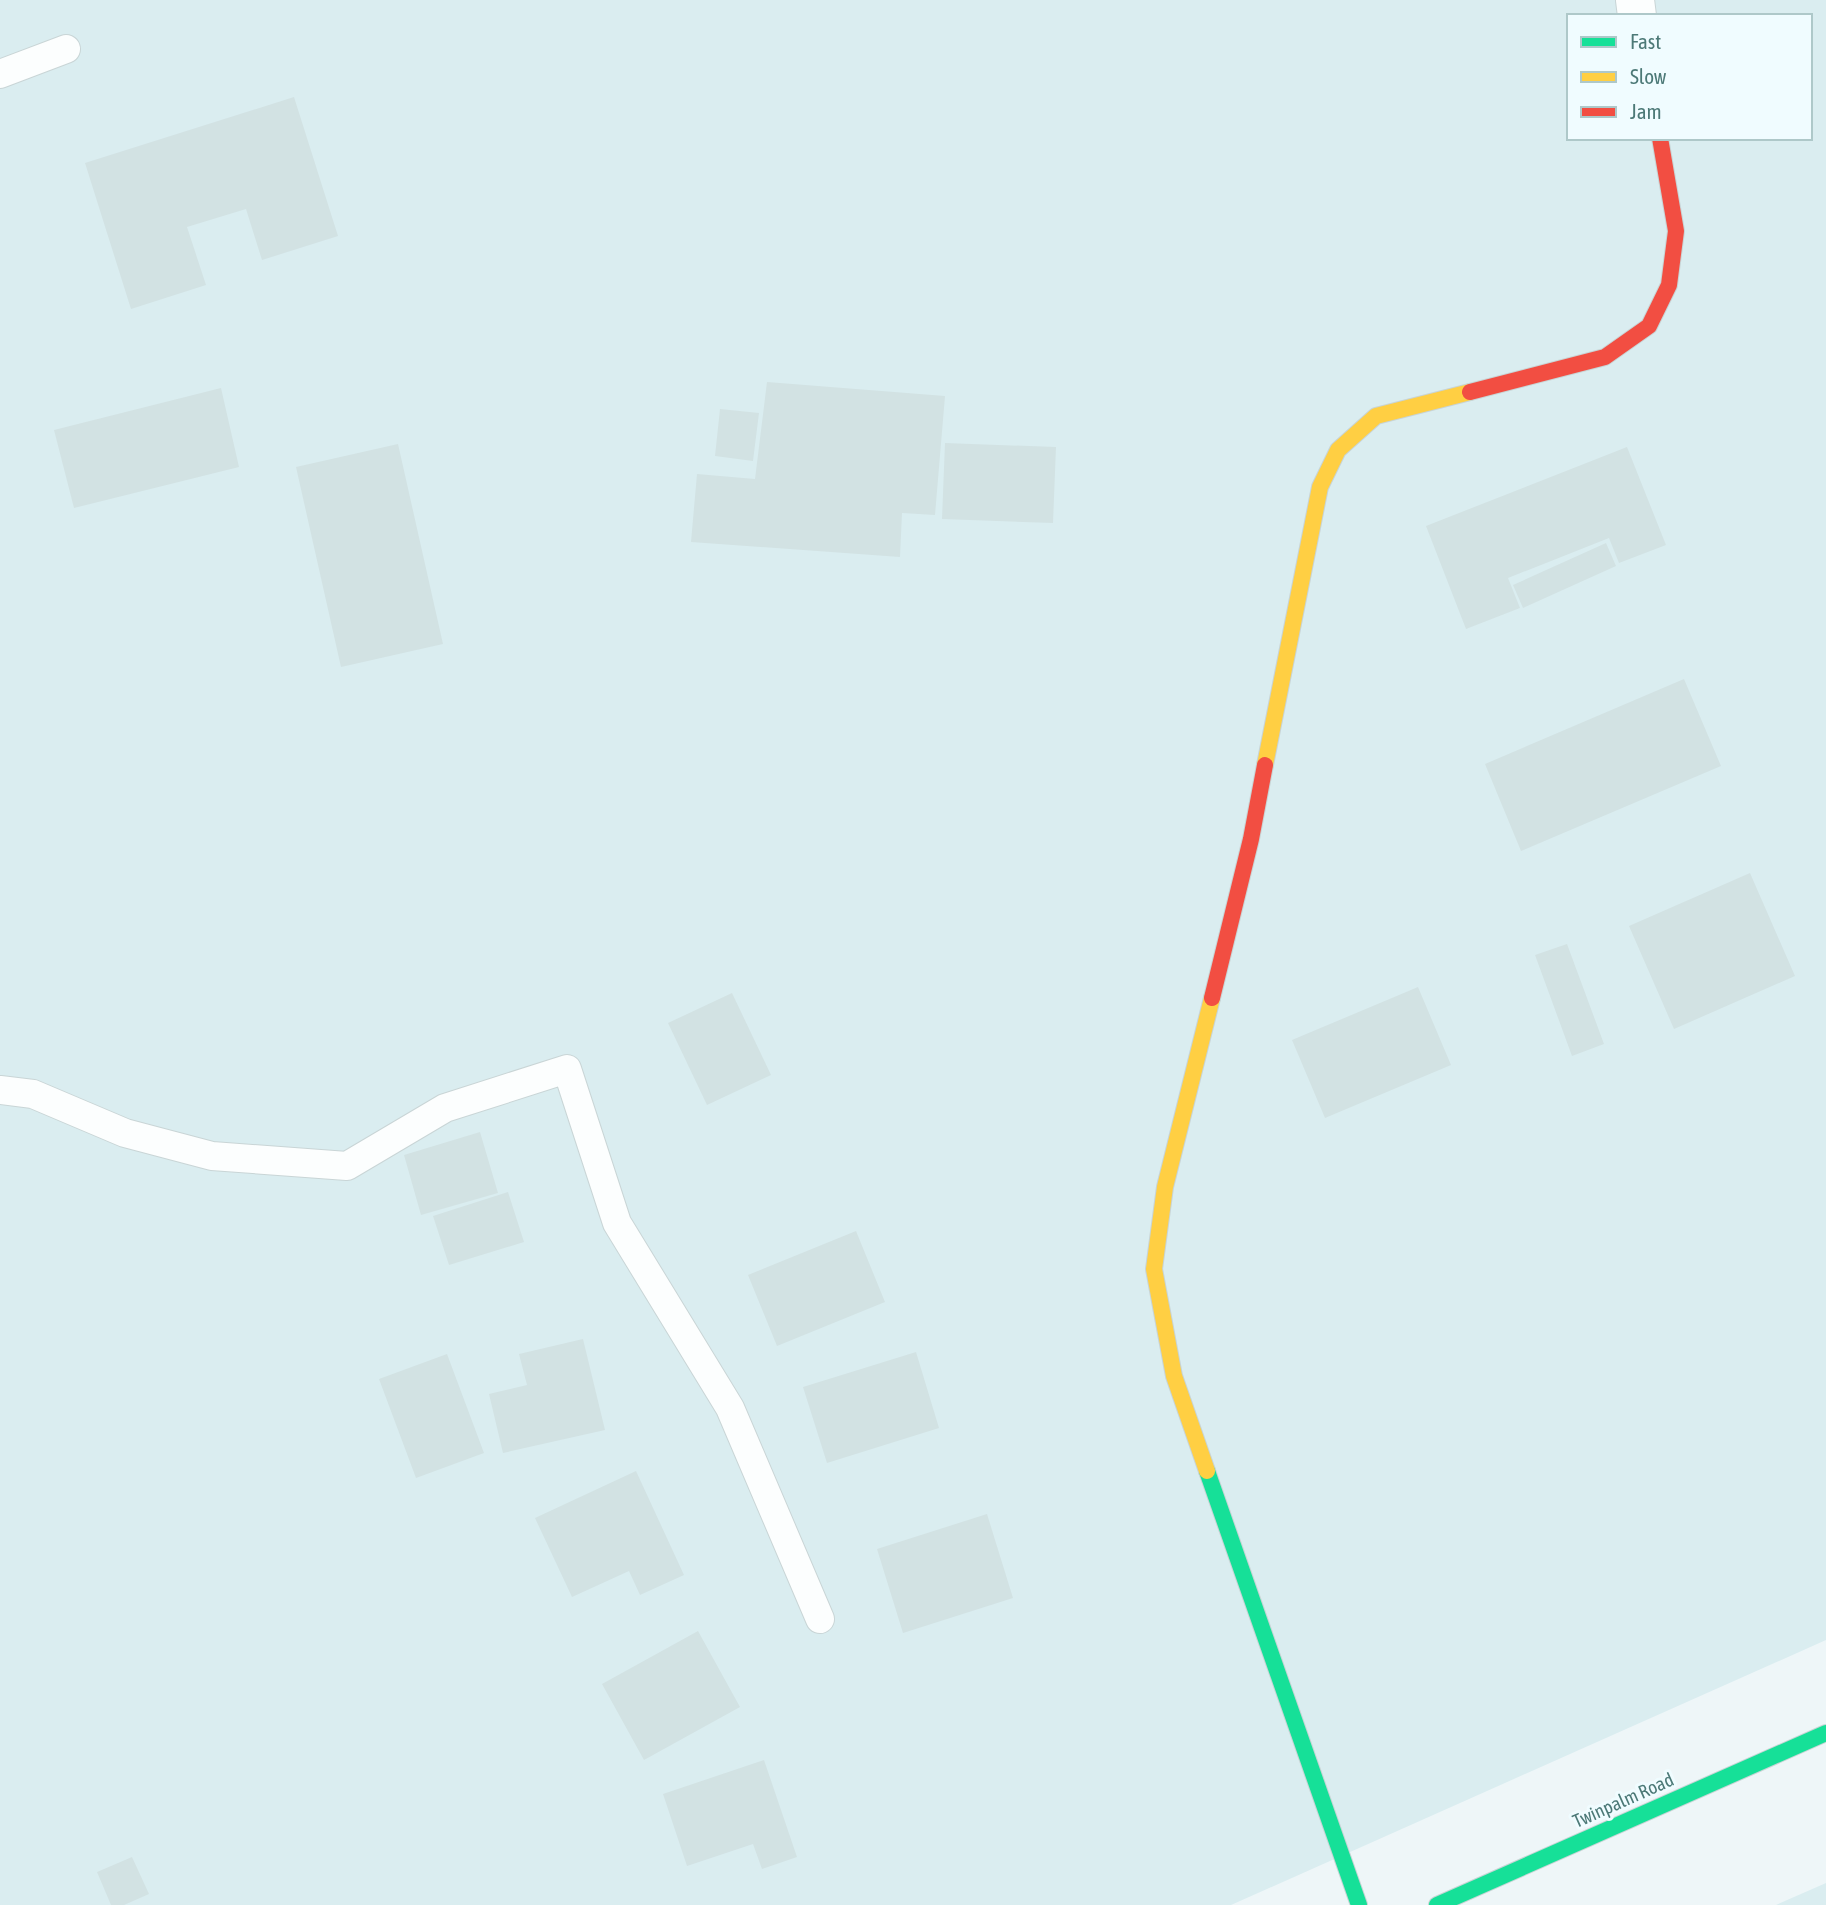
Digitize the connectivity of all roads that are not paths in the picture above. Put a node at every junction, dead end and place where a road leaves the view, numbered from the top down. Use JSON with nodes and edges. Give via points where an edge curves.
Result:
{"nodes":[{"id":1,"x":66,"y":49,"type":"dead end"},
{"id":2,"x":0,"y":74,"type":"edge"},
{"id":3,"x":1660,"y":140,"type":"edge"},
{"id":4,"x":0,"y":1090,"type":"edge"},
{"id":5,"x":820,"y":1619,"type":"dead end"},
{"id":6,"x":1826,"y":1733,"type":"edge"},
{"id":7,"x":1359,"y":1905,"type":"edge"},
{"id":8,"x":1437,"y":1905,"type":"edge"}],
"edges":[{"from":1,"to":2,"type":"lane"},
{"from":3,"to":7,"type":"street","via":[[1676,231],[1669,285],[1649,326],[1605,357],[1376,416],[1338,450],[1320,487],[1251,839],[1166,1187],[1154,1269],[1174,1377]]},
{"from":4,"to":5,"type":"lane","via":[[33,1094],[125,1133],[212,1156],[347,1166],[445,1108],[567,1069],[617,1223],[730,1408]]},
{"from":6,"to":8,"type":"street","name":"Twinpalm Road"}]}
